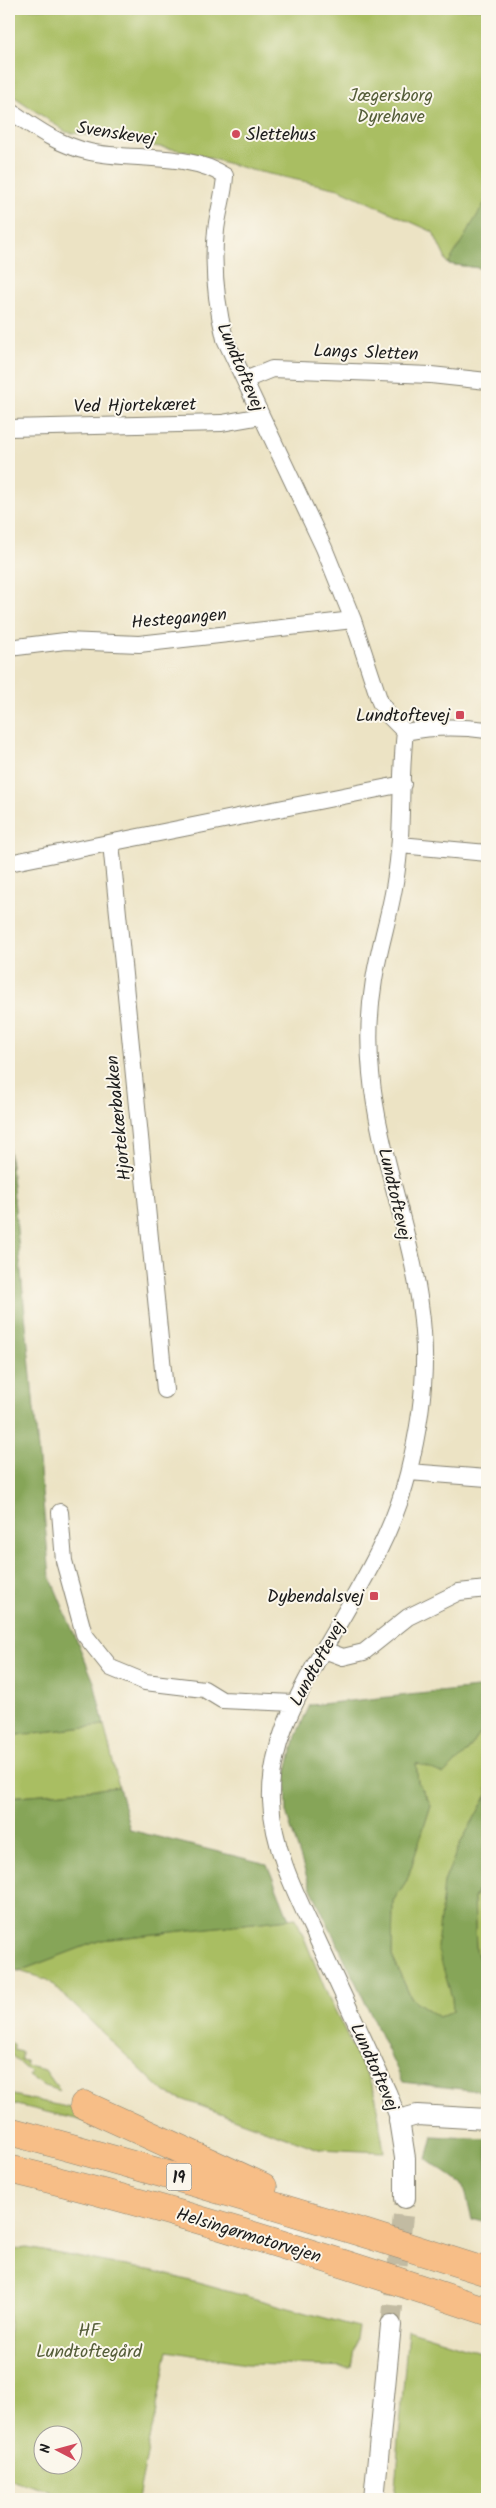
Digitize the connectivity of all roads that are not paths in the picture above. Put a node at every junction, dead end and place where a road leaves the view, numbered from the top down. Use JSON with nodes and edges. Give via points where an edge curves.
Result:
{"nodes":[{"id":1,"x":9,"y":110,"type":"edge"},
{"id":2,"x":225,"y":176,"type":"joint"},
{"id":3,"x":245,"y":380,"type":"junction"},
{"id":4,"x":487,"y":381,"type":"edge"},
{"id":5,"x":261,"y":416,"type":"junction"},
{"id":6,"x":9,"y":428,"type":"edge"},
{"id":7,"x":353,"y":620,"type":"junction"},
{"id":8,"x":9,"y":648,"type":"edge"},
{"id":9,"x":487,"y":730,"type":"edge"},
{"id":10,"x":406,"y":732,"type":"junction"},
{"id":11,"x":403,"y":784,"type":"junction"},
{"id":12,"x":111,"y":843,"type":"junction"},
{"id":13,"x":400,"y":845,"type":"junction"},
{"id":14,"x":487,"y":853,"type":"edge"},
{"id":15,"x":9,"y":863,"type":"edge"},
{"id":16,"x":165,"y":1390,"type":"dead end"},
{"id":17,"x":409,"y":1472,"type":"junction"},
{"id":18,"x":487,"y":1478,"type":"edge"},
{"id":19,"x":60,"y":1512,"type":"dead end"},
{"id":20,"x":487,"y":1589,"type":"edge"},
{"id":21,"x":324,"y":1650,"type":"junction"},
{"id":22,"x":294,"y":1703,"type":"junction"},
{"id":23,"x":84,"y":2105,"type":"dead end"},
{"id":24,"x":487,"y":2118,"type":"edge"},
{"id":25,"x":399,"y":2120,"type":"junction"},
{"id":26,"x":9,"y":2131,"type":"edge"},
{"id":27,"x":9,"y":2169,"type":"edge"},
{"id":28,"x":9,"y":2190,"type":"edge"},
{"id":29,"x":405,"y":2198,"type":"tunnel mouth"},
{"id":30,"x":159,"y":2208,"type":"junction"},
{"id":31,"x":349,"y":2227,"type":"junction"},
{"id":32,"x":487,"y":2272,"type":"edge"},
{"id":33,"x":487,"y":2311,"type":"edge"},
{"id":34,"x":391,"y":2325,"type":"tunnel mouth"},
{"id":35,"x":374,"y":2499,"type":"edge"}],
"edges":[{"from":1,"to":2,"type":"street","name":"Svenskevej","via":[[46,136],[66,145],[92,152],[187,163],[212,168]]},
{"from":2,"to":3,"type":"street","name":"Lundtoftevej","via":[[216,229],[216,305],[225,339]]},
{"from":3,"to":4,"type":"street","name":"Langs Sletten","via":[[272,369],[431,375]]},
{"from":3,"to":5,"type":"street","name":"Lundtoftevej"},
{"from":5,"to":6,"type":"street","name":"Ved Hjortekæret","via":[[222,424]]},
{"from":5,"to":7,"type":"street","name":"Lundtoftevej","via":[[324,548]]},
{"from":7,"to":8,"type":"street","name":"Hestegangen","via":[[138,644],[65,641]]},
{"from":7,"to":10,"type":"street","name":"Lundtoftevej","via":[[380,702]]},
{"from":9,"to":10,"type":"street","via":[[453,726]]},
{"from":10,"to":11,"type":"street","name":"Lundtoftevej","via":[[402,755]]},
{"from":11,"to":12,"type":"street"},
{"from":11,"to":13,"type":"street","name":"Lundtoftevej"},
{"from":12,"to":15,"type":"street"},
{"from":12,"to":16,"type":"street","name":"Hjortekærbakken"},
{"from":13,"to":14,"type":"street"},
{"from":13,"to":17,"type":"street","name":"Lundtoftevej","via":[[396,882],[373,981],[369,1025],[371,1072],[379,1122],[419,1299],[423,1331],[424,1356]]},
{"from":17,"to":18,"type":"street"},
{"from":17,"to":21,"type":"street","name":"Lundtoftevej","via":[[382,1542]]},
{"from":19,"to":22,"type":"street","via":[[64,1561],[84,1634],[111,1668],[144,1682],[204,1689],[222,1700]]},
{"from":20,"to":21,"type":"street","via":[[459,1592],[408,1617],[364,1652],[343,1657]]},
{"from":21,"to":22,"type":"street","name":"Lundtoftevej"},
{"from":22,"to":25,"type":"street","name":"Lundtoftevej","via":[[272,1775],[272,1820],[286,1870]]},
{"from":23,"to":31,"type":"highway"},
{"from":24,"to":25,"type":"street","via":[[417,2115]]},
{"from":25,"to":29,"type":"street","name":"Lundtoftevej","via":[[405,2158]]},
{"from":26,"to":31,"type":"highway","name":"Helsingørmotorvejen","number":"19"},
{"from":27,"to":30,"type":"highway","name":"Helsingørmotorvejen","number":"19"},
{"from":28,"to":30,"type":"highway"},
{"from":30,"to":33,"type":"highway","name":"Helsingørmotorvejen","number":"19","via":[[282,2244]]},
{"from":31,"to":32,"type":"highway","name":"Helsingørmotorvejen","number":"19"},
{"from":34,"to":35,"type":"street"}]}
